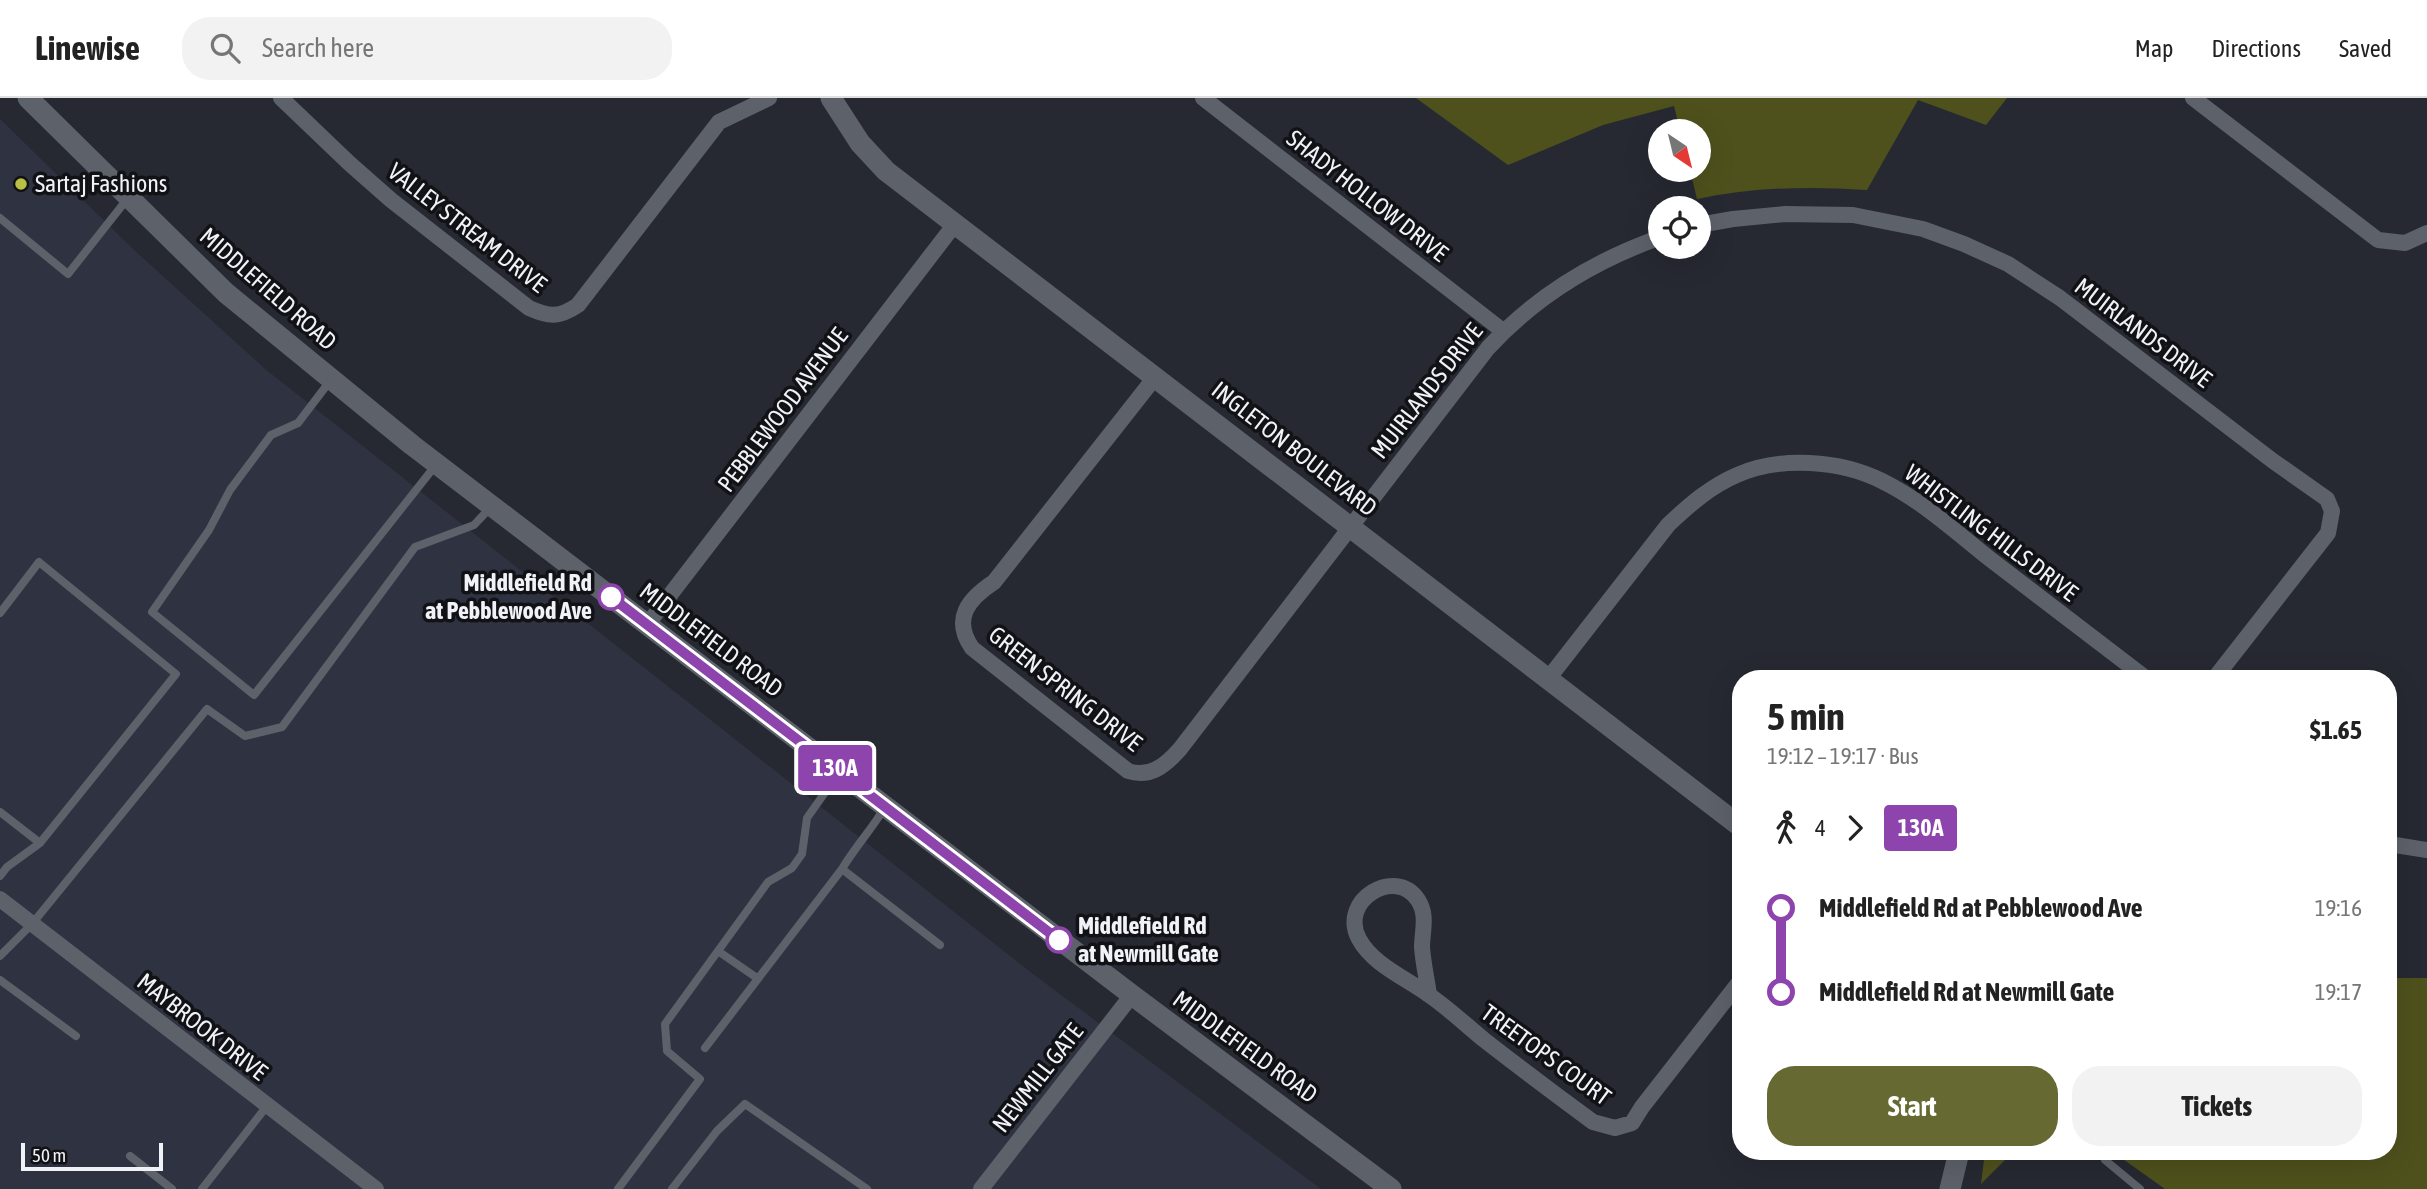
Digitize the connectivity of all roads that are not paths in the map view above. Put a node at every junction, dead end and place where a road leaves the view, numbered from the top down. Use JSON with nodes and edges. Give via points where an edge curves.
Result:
{"nodes":[{"id":1,"x":28,"y":98,"type":"edge"},
{"id":2,"x":281,"y":98,"type":"edge"},
{"id":3,"x":769,"y":98,"type":"edge"},
{"id":4,"x":831,"y":98,"type":"edge"},
{"id":5,"x":1203,"y":98,"type":"edge"},
{"id":6,"x":2193,"y":98,"type":"edge"},
{"id":7,"x":128,"y":198,"type":"junction"},
{"id":8,"x":0,"y":218,"type":"edge"},
{"id":9,"x":1711,"y":223,"type":"edge"},
{"id":10,"x":955,"y":224,"type":"junction"},
{"id":11,"x":2427,"y":233,"type":"edge"},
{"id":12,"x":1648,"y":242,"type":"edge"},
{"id":13,"x":1503,"y":331,"type":"junction"},
{"id":14,"x":1156,"y":376,"type":"junction"},
{"id":15,"x":332,"y":379,"type":"junction"},
{"id":16,"x":436,"y":463,"type":"junction"},
{"id":17,"x":492,"y":506,"type":"junction"},
{"id":18,"x":1351,"y":527,"type":"junction"},
{"id":19,"x":0,"y":613,"type":"edge"},
{"id":20,"x":648,"y":625,"type":"junction"},
{"id":21,"x":2135,"y":670,"type":"edge"},
{"id":22,"x":2221,"y":670,"type":"edge"},
{"id":23,"x":1548,"y":679,"type":"junction"},
{"id":24,"x":839,"y":772,"type":"junction"},
{"id":25,"x":885,"y":807,"type":"junction"},
{"id":26,"x":0,"y":812,"type":"edge"},
{"id":27,"x":1732,"y":820,"type":"edge"},
{"id":28,"x":40,"y":843,"type":"junction"},
{"id":29,"x":2397,"y":845,"type":"edge"},
{"id":30,"x":2427,"y":850,"type":"edge"},
{"id":31,"x":842,"y":869,"type":"junction"},
{"id":32,"x":0,"y":876,"type":"edge"},
{"id":33,"x":0,"y":900,"type":"edge"},
{"id":34,"x":32,"y":924,"type":"junction"},
{"id":35,"x":940,"y":945,"type":"dead end"},
{"id":36,"x":718,"y":951,"type":"junction"},
{"id":37,"x":0,"y":956,"type":"edge"},
{"id":38,"x":757,"y":978,"type":"junction"},
{"id":39,"x":0,"y":980,"type":"edge"},
{"id":40,"x":1732,"y":992,"type":"edge"},
{"id":41,"x":1429,"y":995,"type":"junction"},
{"id":42,"x":1132,"y":996,"type":"junction"},
{"id":43,"x":76,"y":1036,"type":"dead end"},
{"id":44,"x":705,"y":1048,"type":"dead end"},
{"id":45,"x":267,"y":1106,"type":"junction"},
{"id":46,"x":130,"y":1156,"type":"dead end"},
{"id":47,"x":1957,"y":1160,"type":"edge"},
{"id":48,"x":2105,"y":1160,"type":"dead end"},
{"id":49,"x":172,"y":1189,"type":"edge"},
{"id":50,"x":202,"y":1189,"type":"edge"},
{"id":51,"x":376,"y":1189,"type":"edge"},
{"id":52,"x":618,"y":1189,"type":"edge"},
{"id":53,"x":672,"y":1189,"type":"edge"},
{"id":54,"x":867,"y":1189,"type":"edge"},
{"id":55,"x":981,"y":1189,"type":"edge"},
{"id":56,"x":1391,"y":1189,"type":"edge"},
{"id":57,"x":1950,"y":1189,"type":"edge"},
{"id":58,"x":2140,"y":1189,"type":"edge"}],
"edges":[{"from":1,"to":7,"type":"main road","name":"MIDDLEFIELD ROAD"},
{"from":2,"to":3,"type":"street","name":"VALLEY STREAM DRIVE","via":[[391,200],[543,315],[564,314],[578,305],[719,121]]},
{"from":4,"to":10,"type":"main road","name":"INGLETON BOULEVARD","via":[[860,143],[886,171]]},
{"from":5,"to":13,"type":"street","name":"SHADY HOLLOW DRIVE"},
{"from":6,"to":11,"type":"street","via":[[2378,240],[2405,243]]},
{"from":7,"to":8,"type":"lane","via":[[68,274]]},
{"from":7,"to":15,"type":"main road","name":"MIDDLEFIELD ROAD","via":[[226,293]]},
{"from":9,"to":22,"type":"street","name":"MUIRLANDS DRIVE","via":[[1773,214],[1853,215],[1923,229],[1964,244],[2008,264],[2060,298],[2327,499],[2332,511],[2328,533]]},
{"from":10,"to":14,"type":"main road","name":"INGLETON BOULEVARD"},
{"from":10,"to":20,"type":"street","name":"PEBBLEWOOD AVENUE"},
{"from":12,"to":13,"type":"street","name":"MUIRLANDS DRIVE","via":[[1580,274]]},
{"from":13,"to":18,"type":"street","name":"MUIRLANDS DRIVE"},
{"from":14,"to":18,"type":"main road","name":"INGLETON BOULEVARD"},
{"from":14,"to":18,"type":"street","name":"GREEN SPRING DRIVE","via":[[994,582],[978,592],[963,620],[964,636],[972,648],[1120,765],[1139,774],[1168,762]]},
{"from":15,"to":16,"type":"main road","name":"MIDDLEFIELD ROAD"},
{"from":15,"to":16,"type":"lane","via":[[298,423],[271,435],[152,612],[254,695]]},
{"from":16,"to":17,"type":"main road","name":"MIDDLEFIELD ROAD"},
{"from":17,"to":20,"type":"main road","name":"MIDDLEFIELD ROAD"},
{"from":17,"to":34,"type":"lane","via":[[474,525],[415,547],[282,727],[245,736],[207,709]]},
{"from":18,"to":23,"type":"main road","name":"INGLETON BOULEVARD"},
{"from":19,"to":28,"type":"lane","via":[[39,562],[176,674]]},
{"from":20,"to":24,"type":"main road","name":"MIDDLEFIELD ROAD"},
{"from":21,"to":23,"type":"street","name":"WHISTLING HILLS DRIVE","via":[[1882,481],[1852,469],[1791,463],[1737,474],[1691,503],[1668,524]]},
{"from":23,"to":27,"type":"main road","name":"INGLETON BOULEVARD"},
{"from":24,"to":25,"type":"main road","name":"MIDDLEFIELD ROAD"},
{"from":24,"to":36,"type":"lane","via":[[807,818],[802,854],[792,868],[768,881]]},
{"from":25,"to":31,"type":"lane"},
{"from":25,"to":42,"type":"main road","name":"MIDDLEFIELD ROAD"},
{"from":26,"to":28,"type":"lane"},
{"from":28,"to":32,"type":"lane"},
{"from":29,"to":30,"type":"street"},
{"from":31,"to":35,"type":"lane"},
{"from":31,"to":38,"type":"lane"},
{"from":33,"to":34,"type":"street","name":"MAYBROOK DRIVE"},
{"from":34,"to":37,"type":"lane"},
{"from":34,"to":45,"type":"street","name":"MAYBROOK DRIVE"},
{"from":36,"to":38,"type":"lane"},
{"from":36,"to":52,"type":"lane","via":[[665,1024],[667,1051],[700,1079]]},
{"from":38,"to":44,"type":"lane"},
{"from":39,"to":43,"type":"lane"},
{"from":40,"to":41,"type":"street","name":"TREETOPS COURT","via":[[1632,1123],[1615,1128],[1593,1122]]},
{"from":41,"to":41,"type":"street","name":"TREETOPS COURT","via":[[1419,901],[1392,886],[1376,890],[1363,898],[1356,911],[1357,935],[1375,958]]},
{"from":42,"to":55,"type":"street","name":"NEWMILL GATE"},
{"from":42,"to":56,"type":"main road","name":"MIDDLEFIELD ROAD"},
{"from":45,"to":50,"type":"lane"},
{"from":45,"to":51,"type":"street","name":"MAYBROOK DRIVE"},
{"from":46,"to":49,"type":"lane"},
{"from":47,"to":57,"type":"main road"},
{"from":48,"to":58,"type":"lane"},
{"from":53,"to":54,"type":"lane","via":[[717,1131],[745,1104]]}]}
